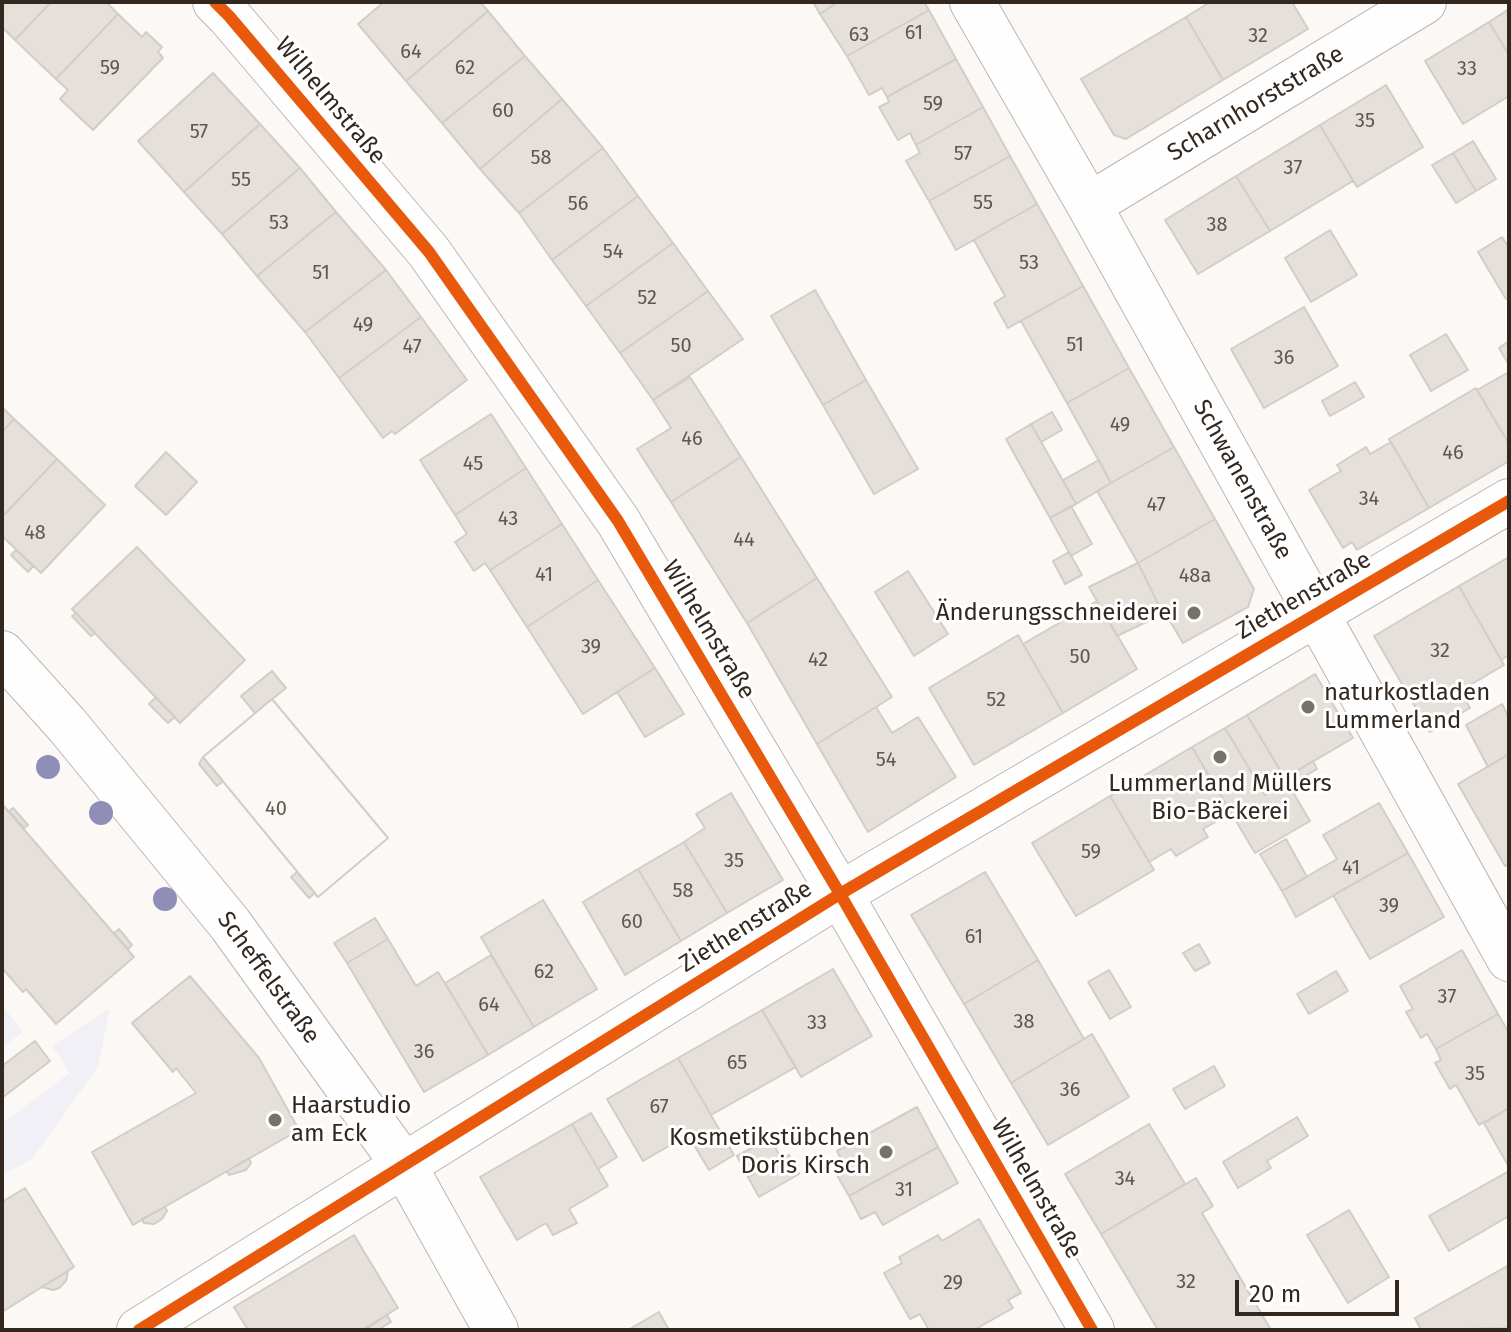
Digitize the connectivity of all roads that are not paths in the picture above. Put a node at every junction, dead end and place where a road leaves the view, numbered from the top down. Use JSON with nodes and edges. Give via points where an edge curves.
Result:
{"nodes":[{"id":1,"x":215,"y":2,"type":"edge"},
{"id":2,"x":972,"y":2,"type":"edge"},
{"id":3,"x":1424,"y":2,"type":"edge"},
{"id":4,"x":1089,"y":205,"type":"junction"},
{"id":5,"x":1509,"y":501,"type":"edge"},
{"id":6,"x":1317,"y":614,"type":"junction"},
{"id":7,"x":2,"y":653,"type":"edge"},
{"id":8,"x":840,"y":894,"type":"junction"},
{"id":9,"x":1509,"y":959,"type":"edge"},
{"id":10,"x":405,"y":1167,"type":"junction"},
{"id":11,"x":139,"y":1330,"type":"edge"},
{"id":12,"x":496,"y":1330,"type":"edge"},
{"id":13,"x":1092,"y":1330,"type":"edge"}],
"edges":[{"from":1,"to":8,"type":"street","name":"Wilhelmstraße","via":[[429,252],[618,521]]},
{"from":2,"to":4,"type":"street","name":"Schwanenstraße"},
{"from":3,"to":4,"type":"street","name":"Scharnhorststraße"},
{"from":4,"to":6,"type":"street","name":"Schwanenstraße"},
{"from":5,"to":6,"type":"street","name":"Ziethenstraße"},
{"from":6,"to":8,"type":"street","name":"Ziethenstraße"},
{"from":6,"to":9,"type":"street","name":"Schwanenstraße"},
{"from":7,"to":10,"type":"street","name":"Scheffelstraße","via":[[230,924]]},
{"from":8,"to":10,"type":"street","name":"Ziethenstraße"},
{"from":8,"to":13,"type":"street","name":"Wilhelmstraße"},
{"from":10,"to":11,"type":"street","name":"Ziethenstraße"},
{"from":10,"to":12,"type":"street","name":"Scheffelstraße"}]}
